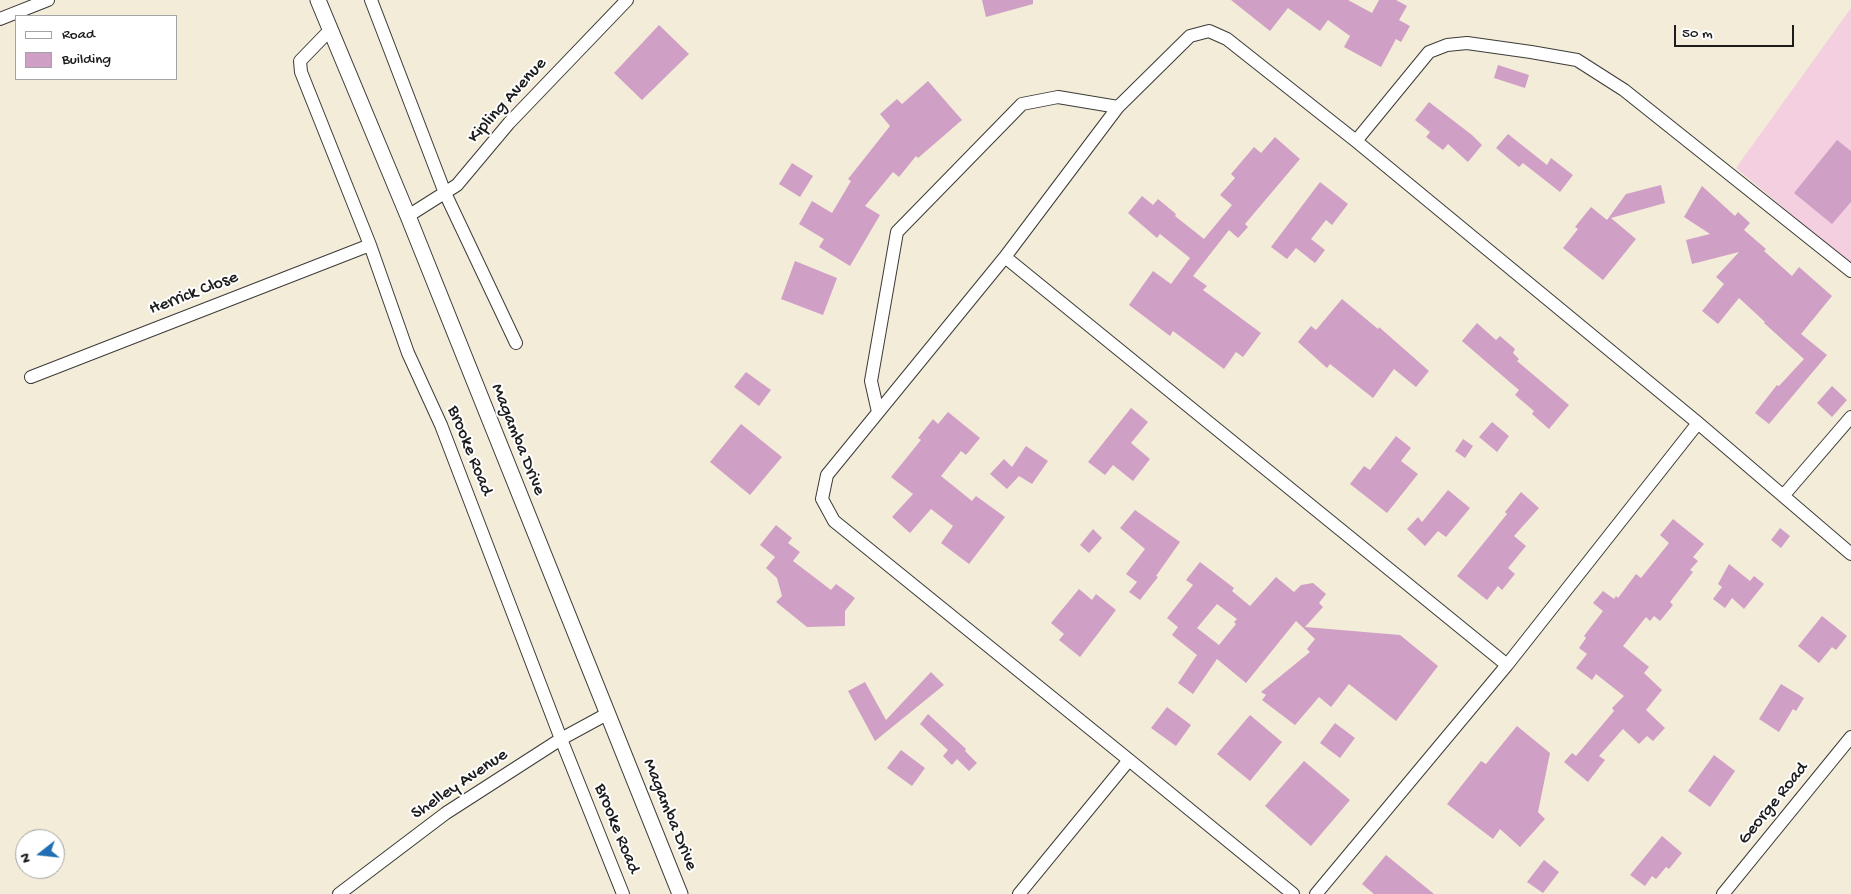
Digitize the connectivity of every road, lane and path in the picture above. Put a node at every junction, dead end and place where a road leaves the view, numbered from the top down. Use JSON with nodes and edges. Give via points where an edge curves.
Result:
{"nodes":[{"id":1,"x":48,"y":0,"type":"edge"},
{"id":2,"x":318,"y":0,"type":"edge"},
{"id":3,"x":371,"y":0,"type":"edge"},
{"id":4,"x":627,"y":0,"type":"edge"},
{"id":5,"x":0,"y":19,"type":"edge"},
{"id":6,"x":330,"y":30,"type":"junction"},
{"id":7,"x":1118,"y":108,"type":"junction"},
{"id":8,"x":1356,"y":141,"type":"junction"},
{"id":9,"x":445,"y":193,"type":"junction"},
{"id":10,"x":408,"y":216,"type":"junction"},
{"id":11,"x":370,"y":245,"type":"junction"},
{"id":12,"x":1005,"y":257,"type":"junction"},
{"id":13,"x":1851,"y":271,"type":"edge"},
{"id":14,"x":516,"y":343,"type":"dead end"},
{"id":15,"x":31,"y":376,"type":"dead end"},
{"id":16,"x":878,"y":412,"type":"junction"},
{"id":17,"x":1851,"y":417,"type":"edge"},
{"id":18,"x":1698,"y":423,"type":"junction"},
{"id":19,"x":1783,"y":496,"type":"junction"},
{"id":20,"x":1851,"y":554,"type":"edge"},
{"id":21,"x":1507,"y":665,"type":"junction"},
{"id":22,"x":607,"y":714,"type":"junction"},
{"id":23,"x":1851,"y":737,"type":"edge"},
{"id":24,"x":561,"y":739,"type":"junction"},
{"id":25,"x":1129,"y":760,"type":"junction"},
{"id":26,"x":339,"y":894,"type":"edge"},
{"id":27,"x":623,"y":894,"type":"edge"},
{"id":28,"x":680,"y":894,"type":"edge"},
{"id":29,"x":1019,"y":894,"type":"edge"},
{"id":30,"x":1293,"y":894,"type":"edge"},
{"id":31,"x":1316,"y":894,"type":"edge"},
{"id":32,"x":1723,"y":894,"type":"edge"}],
"edges":[{"from":1,"to":5,"type":"street"},
{"from":2,"to":6,"type":"street","name":"Magamba Drive"},
{"from":3,"to":9,"type":"street"},
{"from":4,"to":9,"type":"street","name":"Kipling Avenue","via":[[509,123],[456,186]]},
{"from":6,"to":10,"type":"street","name":"Magamba Drive"},
{"from":6,"to":11,"type":"street","name":"Brooke Road","via":[[300,61],[301,72]]},
{"from":7,"to":8,"type":"street","via":[[1190,36],[1209,31],[1227,39]]},
{"from":7,"to":12,"type":"street"},
{"from":7,"to":16,"type":"street","via":[[1058,97],[1022,104],[897,232],[871,381]]},
{"from":8,"to":13,"type":"street","via":[[1429,52],[1447,45],[1467,43],[1577,60],[1624,90]]},
{"from":8,"to":18,"type":"street"},
{"from":9,"to":10,"type":"street","name":"Kipling Avenue"},
{"from":9,"to":14,"type":"street"},
{"from":10,"to":22,"type":"street","name":"Magamba Drive"},
{"from":11,"to":15,"type":"street","name":"Herrick Close"},
{"from":11,"to":24,"type":"street","name":"Brooke Road","via":[[408,353],[441,425]]},
{"from":12,"to":16,"type":"street"},
{"from":12,"to":21,"type":"street"},
{"from":16,"to":25,"type":"street","via":[[827,475],[822,499],[834,521]]},
{"from":17,"to":19,"type":"street"},
{"from":18,"to":19,"type":"street"},
{"from":18,"to":21,"type":"street"},
{"from":19,"to":20,"type":"street"},
{"from":21,"to":31,"type":"street"},
{"from":22,"to":24,"type":"street","name":"Shelley Avenue"},
{"from":22,"to":28,"type":"street","name":"Magamba Drive"},
{"from":23,"to":32,"type":"street","name":"George Road"},
{"from":24,"to":26,"type":"street","name":"Shelley Avenue","via":[[446,813]]},
{"from":24,"to":27,"type":"street","name":"Brooke Road"},
{"from":25,"to":29,"type":"street"},
{"from":25,"to":30,"type":"street"}]}
